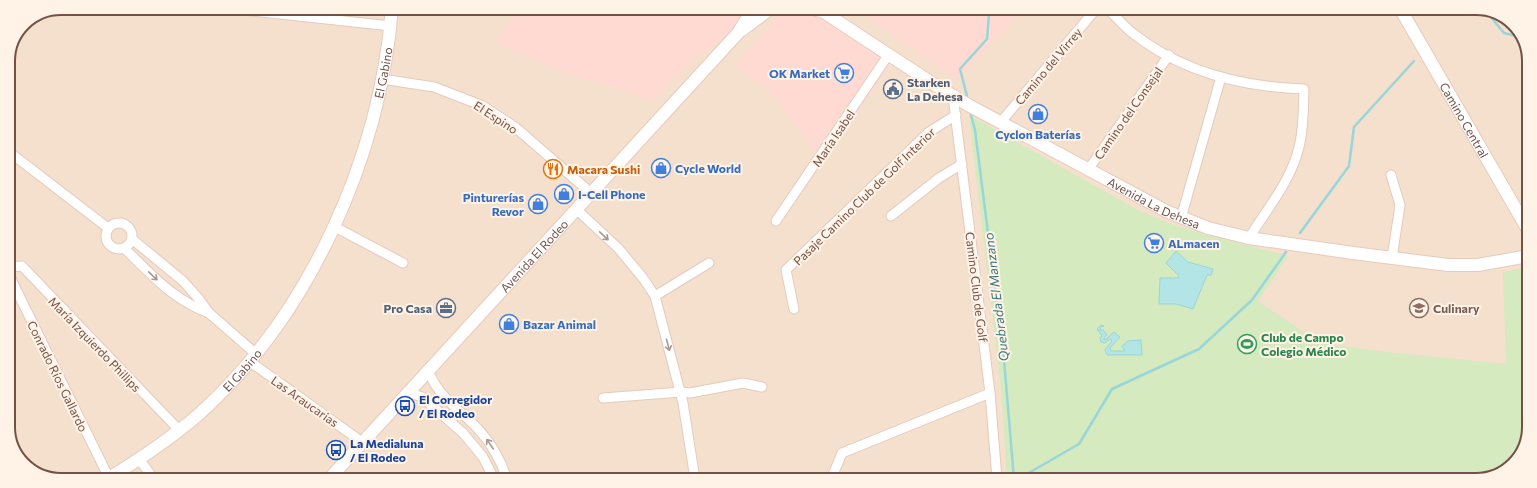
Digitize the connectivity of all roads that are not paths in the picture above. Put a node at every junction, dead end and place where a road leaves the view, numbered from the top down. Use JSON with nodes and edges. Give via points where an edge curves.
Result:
{"nodes":[{"id":1,"x":289,"y":15,"type":"edge"},
{"id":2,"x":392,"y":15,"type":"edge"},
{"id":3,"x":749,"y":15,"type":"edge"},
{"id":4,"x":762,"y":15,"type":"edge"},
{"id":5,"x":827,"y":15,"type":"edge"},
{"id":6,"x":1091,"y":15,"type":"edge"},
{"id":7,"x":1114,"y":15,"type":"edge"},
{"id":8,"x":1404,"y":15,"type":"edge"},
{"id":9,"x":391,"y":26,"type":"junction"},
{"id":10,"x":738,"y":33,"type":"junction"},
{"id":11,"x":889,"y":54,"type":"junction"},
{"id":12,"x":1168,"y":55,"type":"junction"},
{"id":13,"x":1221,"y":77,"type":"junction"},
{"id":14,"x":382,"y":79,"type":"junction"},
{"id":15,"x":953,"y":96,"type":"junction"},
{"id":16,"x":956,"y":115,"type":"junction"},
{"id":17,"x":1000,"y":123,"type":"junction"},
{"id":18,"x":15,"y":155,"type":"edge"},
{"id":19,"x":962,"y":164,"type":"junction"},
{"id":20,"x":1088,"y":170,"type":"junction"},
{"id":21,"x":1391,"y":175,"type":"dead end"},
{"id":22,"x":591,"y":193,"type":"junction"},
{"id":23,"x":576,"y":209,"type":"junction"},
{"id":24,"x":891,"y":216,"type":"dead end"},
{"id":25,"x":1181,"y":218,"type":"junction"},
{"id":26,"x":1522,"y":220,"type":"edge"},
{"id":27,"x":776,"y":221,"type":"dead end"},
{"id":28,"x":335,"y":227,"type":"junction"},
{"id":29,"x":108,"y":228,"type":"junction"},
{"id":30,"x":1249,"y":238,"type":"junction"},
{"id":31,"x":132,"y":239,"type":"junction"},
{"id":32,"x":125,"y":249,"type":"junction"},
{"id":33,"x":1522,"y":257,"type":"edge"},
{"id":34,"x":1392,"y":258,"type":"junction"},
{"id":35,"x":402,"y":263,"type":"dead end"},
{"id":36,"x":709,"y":263,"type":"dead end"},
{"id":37,"x":15,"y":266,"type":"edge"},
{"id":38,"x":15,"y":288,"type":"edge"},
{"id":39,"x":655,"y":296,"type":"junction"},
{"id":40,"x":794,"y":309,"type":"dead end"},
{"id":41,"x":209,"y":313,"type":"junction"},
{"id":42,"x":252,"y":357,"type":"junction"},
{"id":43,"x":428,"y":370,"type":"junction"},
{"id":44,"x":434,"y":384,"type":"junction"},
{"id":45,"x":762,"y":386,"type":"dead end"},
{"id":46,"x":407,"y":392,"type":"junction"},
{"id":47,"x":681,"y":392,"type":"junction"},
{"id":48,"x":990,"y":393,"type":"junction"},
{"id":49,"x":422,"y":397,"type":"junction"},
{"id":50,"x":603,"y":398,"type":"dead end"},
{"id":51,"x":179,"y":430,"type":"junction"},
{"id":52,"x":362,"y":442,"type":"junction"},
{"id":53,"x":140,"y":459,"type":"junction"},
{"id":54,"x":107,"y":473,"type":"edge"},
{"id":55,"x":117,"y":473,"type":"edge"},
{"id":56,"x":150,"y":473,"type":"edge"},
{"id":57,"x":333,"y":473,"type":"edge"},
{"id":58,"x":492,"y":473,"type":"edge"},
{"id":59,"x":504,"y":473,"type":"edge"},
{"id":60,"x":694,"y":473,"type":"edge"},
{"id":61,"x":834,"y":473,"type":"edge"},
{"id":62,"x":997,"y":473,"type":"edge"}],
"edges":[{"from":1,"to":9,"type":"street"},
{"from":2,"to":9,"type":"main road","name":"El Gabino"},
{"from":3,"to":10,"type":"main road","name":"Avenida El Rodeo"},
{"from":4,"to":10,"type":"main road","name":"Avenida El Rodeo"},
{"from":5,"to":11,"type":"main road","name":"Avenida La Dehesa"},
{"from":6,"to":17,"type":"street","name":"Camino del Virrey"},
{"from":7,"to":12,"type":"street","via":[[1130,30]]},
{"from":8,"to":26,"type":"main road","name":"Camino Central"},
{"from":9,"to":14,"type":"main road","name":"El Gabino"},
{"from":10,"to":22,"type":"main road","name":"Avenida El Rodeo"},
{"from":11,"to":15,"type":"main road","name":"Avenida La Dehesa"},
{"from":11,"to":27,"type":"street","name":"María Isabel"},
{"from":12,"to":13,"type":"street"},
{"from":12,"to":20,"type":"street","name":"Camino del Consejal"},
{"from":13,"to":25,"type":"street"},
{"from":13,"to":30,"type":"street","via":[[1267,87],[1304,89],[1303,122],[1296,159],[1285,184]]},
{"from":14,"to":22,"type":"street","name":"El Espino","via":[[439,88],[483,106],[515,127]]},
{"from":14,"to":28,"type":"main road","name":"El Gabino","via":[[367,138]]},
{"from":15,"to":16,"type":"street","name":"Camino Club de Golf"},
{"from":15,"to":17,"type":"main road","name":"Avenida La Dehesa"},
{"from":16,"to":19,"type":"street","name":"Camino Club de Golf"},
{"from":16,"to":40,"type":"street","name":"Pasaje Camino Club de Golf Interior","via":[[929,132],[786,270]]},
{"from":17,"to":20,"type":"main road","name":"Avenida La Dehesa"},
{"from":18,"to":29,"type":"street"},
{"from":19,"to":24,"type":"street","via":[[939,178]]},
{"from":19,"to":48,"type":"street","name":"Camino Club de Golf"},
{"from":20,"to":25,"type":"main road","name":"Avenida La Dehesa"},
{"from":21,"to":34,"type":"street","via":[[1400,205]]},
{"from":22,"to":23,"type":"main road","name":"Avenida El Rodeo"},
{"from":23,"to":39,"type":"street","one_way":true,"via":[[618,248]]},
{"from":23,"to":43,"type":"main road","name":"Avenida El Rodeo"},
{"from":25,"to":30,"type":"main road","name":"Avenida La Dehesa"},
{"from":28,"to":35,"type":"street"},
{"from":28,"to":42,"type":"main road","name":"El Gabino","via":[[287,308]]},
{"from":29,"to":31,"type":"street","name":"Las Araucarias","via":[[116,223],[125,224],[131,230]]},
{"from":29,"to":32,"type":"street","name":"Las Araucarias","via":[[107,243],[113,249]]},
{"from":30,"to":34,"type":"main road","name":"Avenida La Dehesa"},
{"from":31,"to":32,"type":"street"},
{"from":31,"to":41,"type":"street","name":"Las Araucarias","via":[[183,281]]},
{"from":32,"to":41,"type":"street","name":"Las Araucarias","one_way":true,"via":[[176,297]]},
{"from":33,"to":34,"type":"main road","name":"Avenida La Dehesa","via":[[1493,264],[1463,266]]},
{"from":36,"to":39,"type":"street"},
{"from":37,"to":51,"type":"street","name":"María Izquierdo Phillips","via":[[22,266]]},
{"from":38,"to":54,"type":"street","name":"Conrado Ríos Gallardo"},
{"from":39,"to":47,"type":"street","one_way":true},
{"from":41,"to":42,"type":"street","name":"Las Araucarias"},
{"from":42,"to":51,"type":"main road","name":"El Gabino","via":[[217,396]]},
{"from":42,"to":52,"type":"street","name":"Las Araucarias"},
{"from":43,"to":44,"type":"street"},
{"from":43,"to":46,"type":"main road","name":"Avenida El Rodeo"},
{"from":44,"to":49,"type":"street","via":[[431,394]]},
{"from":59,"to":44,"type":"street","one_way":true,"via":[[485,436]]},
{"from":45,"to":47,"type":"street","via":[[743,384],[690,393]]},
{"from":46,"to":49,"type":"street"},
{"from":46,"to":52,"type":"main road","name":"Avenida El Rodeo"},
{"from":47,"to":50,"type":"street"},
{"from":47,"to":60,"type":"street"},
{"from":48,"to":61,"type":"street","via":[[842,453]]},
{"from":48,"to":62,"type":"street","name":"Camino Club de Golf"},
{"from":49,"to":58,"type":"street","via":[[464,433],[475,445]]},
{"from":51,"to":53,"type":"main road","name":"El Gabino"},
{"from":52,"to":57,"type":"main road","name":"Avenida El Rodeo"},
{"from":53,"to":55,"type":"main road","name":"El Gabino"},
{"from":53,"to":56,"type":"street"}]}
